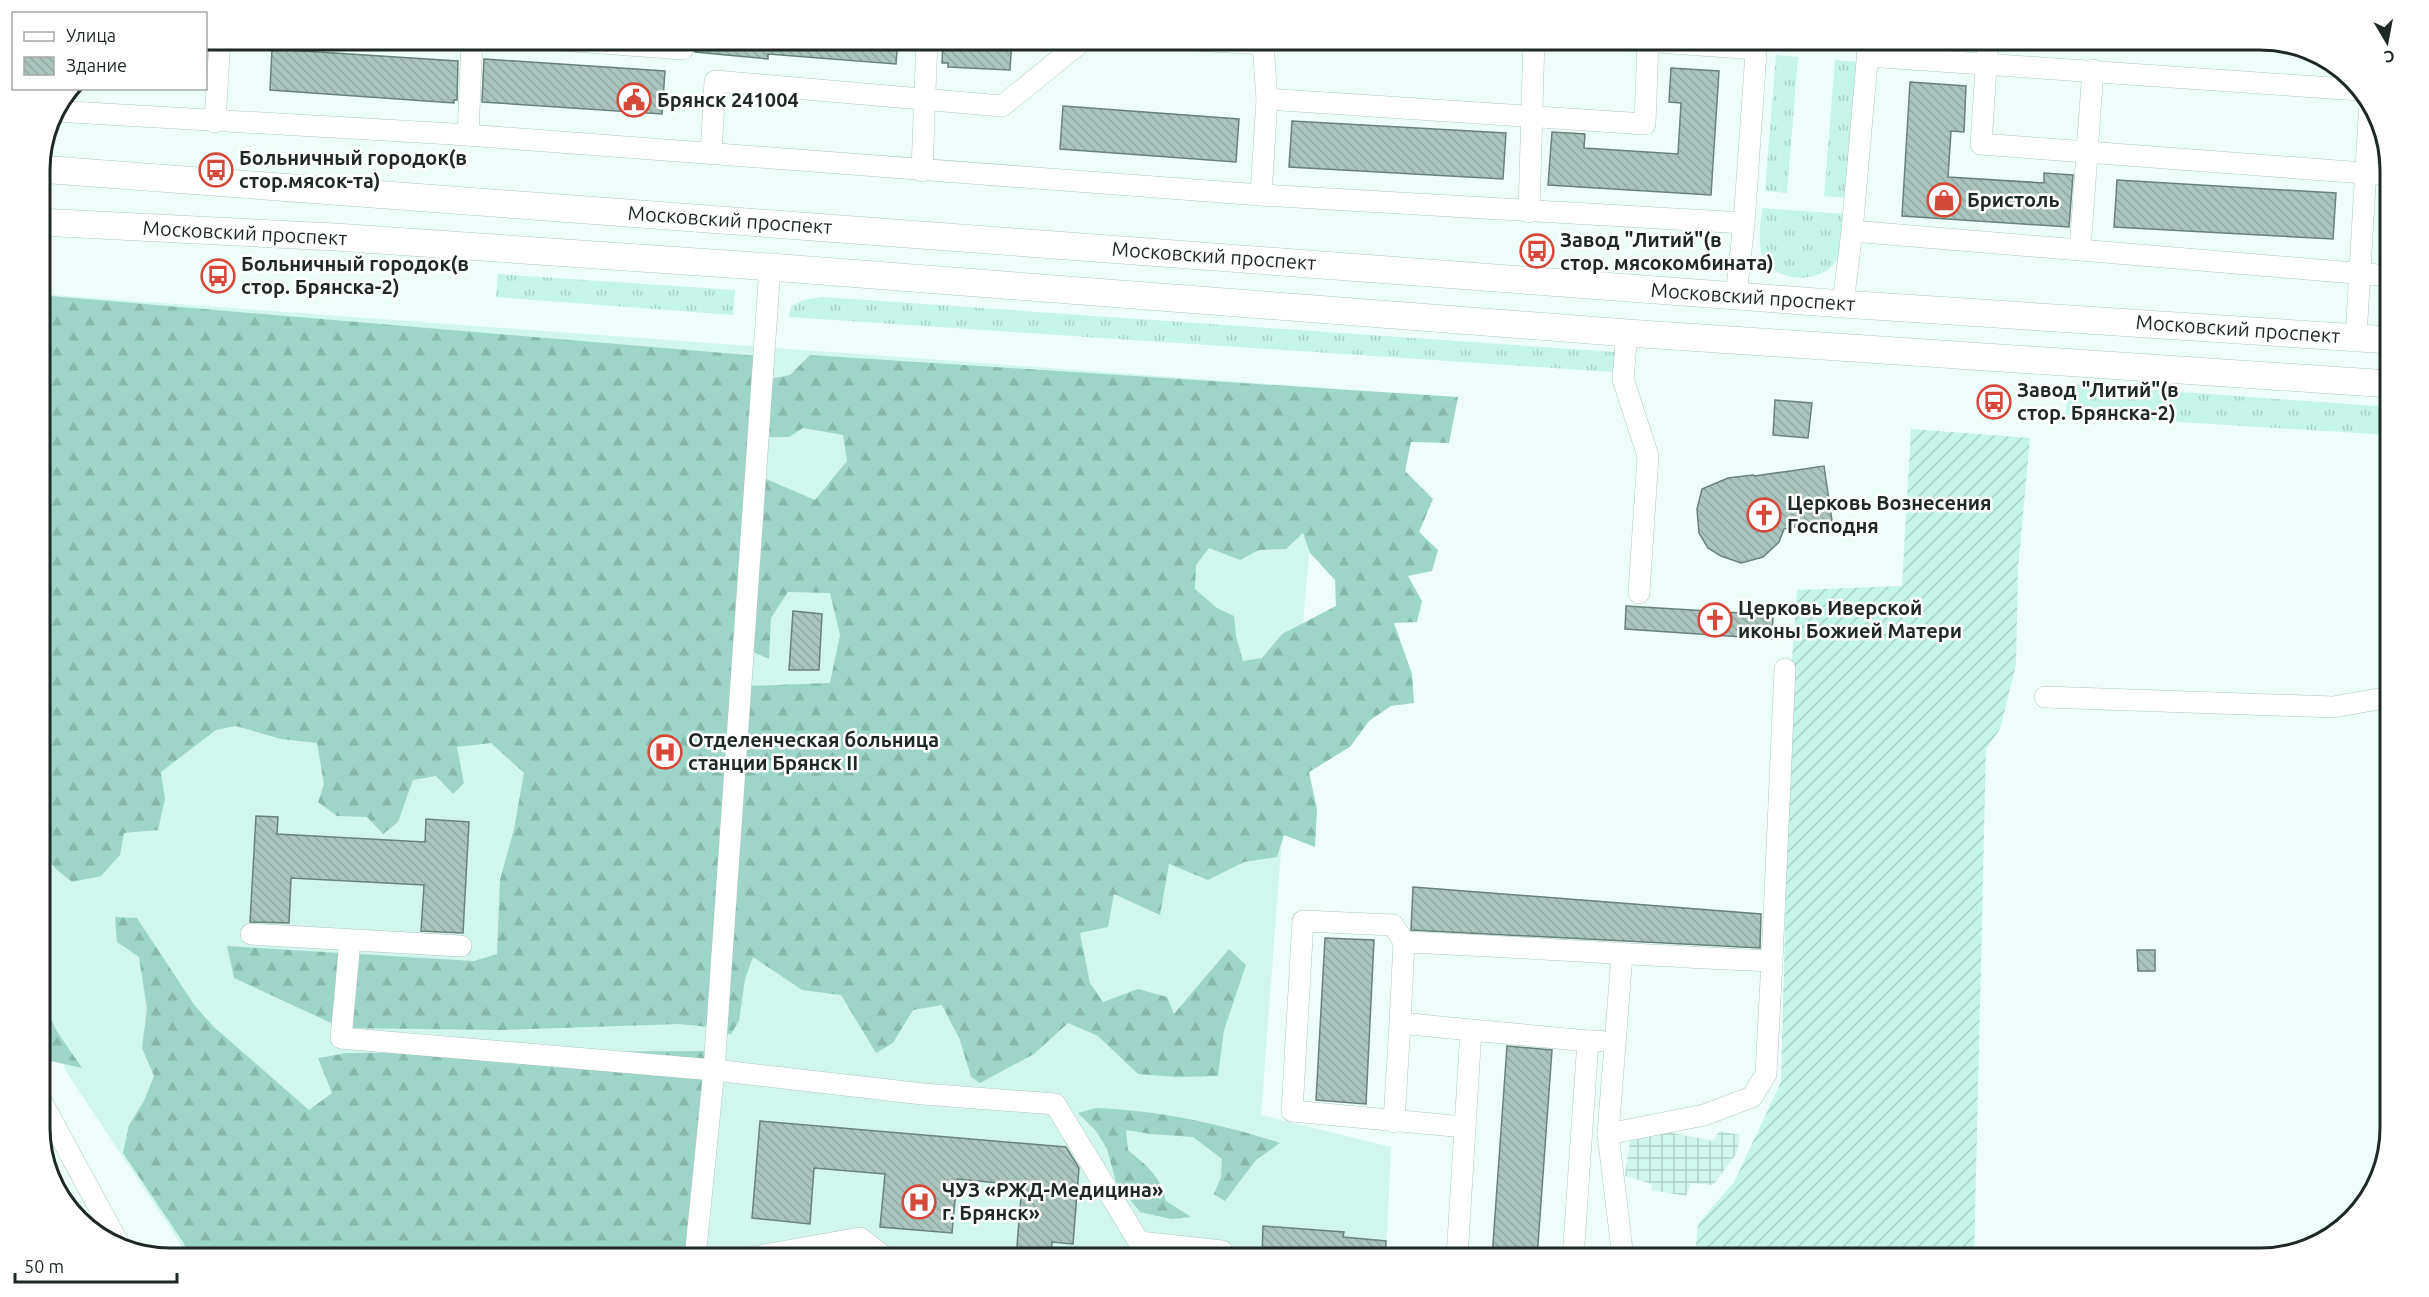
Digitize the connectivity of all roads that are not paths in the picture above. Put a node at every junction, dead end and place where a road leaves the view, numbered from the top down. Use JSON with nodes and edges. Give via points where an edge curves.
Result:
{"nodes":[{"id":1,"x":219,"y":50,"type":"edge"},
{"id":2,"x":472,"y":50,"type":"edge"},
{"id":3,"x":926,"y":50,"type":"edge"},
{"id":4,"x":1071,"y":50,"type":"edge"},
{"id":5,"x":1263,"y":50,"type":"edge"},
{"id":6,"x":1534,"y":50,"type":"edge"},
{"id":7,"x":1648,"y":50,"type":"edge"},
{"id":8,"x":1756,"y":50,"type":"edge"},
{"id":9,"x":1868,"y":50,"type":"edge"},
{"id":10,"x":1890,"y":50,"type":"edge"},
{"id":11,"x":1987,"y":50,"type":"edge"},
{"id":12,"x":1986,"y":63,"type":"junction"},
{"id":13,"x":2093,"y":70,"type":"junction"},
{"id":14,"x":2349,"y":89,"type":"edge"},
{"id":15,"x":924,"y":99,"type":"junction"},
{"id":16,"x":1267,"y":99,"type":"junction"},
{"id":17,"x":65,"y":112,"type":"edge"},
{"id":18,"x":1532,"y":116,"type":"junction"},
{"id":19,"x":2369,"y":120,"type":"edge"},
{"id":20,"x":215,"y":122,"type":"junction"},
{"id":21,"x":468,"y":135,"type":"junction"},
{"id":22,"x":2087,"y":153,"type":"junction"},
{"id":23,"x":711,"y":154,"type":"junction"},
{"id":24,"x":50,"y":171,"type":"edge"},
{"id":25,"x":922,"y":171,"type":"junction"},
{"id":26,"x":2365,"y":173,"type":"junction"},
{"id":27,"x":2379,"y":174,"type":"edge"},
{"id":28,"x":1261,"y":195,"type":"junction"},
{"id":29,"x":1529,"y":212,"type":"junction"},
{"id":30,"x":50,"y":223,"type":"edge"},
{"id":31,"x":1744,"y":223,"type":"junction"},
{"id":32,"x":1852,"y":231,"type":"junction"},
{"id":33,"x":2080,"y":250,"type":"junction"},
{"id":34,"x":770,"y":267,"type":"junction"},
{"id":35,"x":2360,"y":273,"type":"junction"},
{"id":36,"x":2379,"y":275,"type":"edge"},
{"id":37,"x":1736,"y":296,"type":"junction"},
{"id":38,"x":1843,"y":304,"type":"junction"},
{"id":39,"x":1627,"y":333,"type":"junction"},
{"id":40,"x":2356,"y":337,"type":"junction"},
{"id":41,"x":1735,"y":339,"type":"junction"},
{"id":42,"x":2379,"y":339,"type":"edge"},
{"id":43,"x":1841,"y":348,"type":"junction"},
{"id":44,"x":2379,"y":383,"type":"edge"},
{"id":45,"x":1639,"y":592,"type":"dead end"},
{"id":46,"x":1785,"y":669,"type":"dead end"},
{"id":47,"x":2045,"y":697,"type":"dead end"},
{"id":48,"x":2380,"y":699,"type":"edge"},
{"id":49,"x":251,"y":933,"type":"dead end"},
{"id":50,"x":350,"y":941,"type":"junction"},
{"id":51,"x":1404,"y":942,"type":"junction"},
{"id":52,"x":461,"y":946,"type":"dead end"},
{"id":53,"x":1622,"y":955,"type":"junction"},
{"id":54,"x":1772,"y":961,"type":"junction"},
{"id":55,"x":1400,"y":1023,"type":"junction"},
{"id":56,"x":1471,"y":1030,"type":"junction"},
{"id":57,"x":1588,"y":1041,"type":"junction"},
{"id":58,"x":1616,"y":1042,"type":"junction"},
{"id":59,"x":714,"y":1070,"type":"junction"},
{"id":60,"x":50,"y":1117,"type":"edge"},
{"id":61,"x":1394,"y":1122,"type":"junction"},
{"id":62,"x":1465,"y":1127,"type":"junction"},
{"id":63,"x":1608,"y":1134,"type":"junction"},
{"id":64,"x":113,"y":1233,"type":"edge"},
{"id":65,"x":696,"y":1248,"type":"edge"},
{"id":66,"x":804,"y":1248,"type":"edge"},
{"id":67,"x":873,"y":1248,"type":"edge"},
{"id":68,"x":1194,"y":1248,"type":"edge"},
{"id":69,"x":1458,"y":1248,"type":"edge"},
{"id":70,"x":1574,"y":1248,"type":"edge"},
{"id":71,"x":1622,"y":1248,"type":"edge"}],
"edges":[{"from":1,"to":20,"type":"street"},
{"from":2,"to":21,"type":"street"},
{"from":3,"to":15,"type":"street"},
{"from":4,"to":15,"type":"street","via":[[1002,106]]},
{"from":5,"to":16,"type":"street"},
{"from":6,"to":18,"type":"street"},
{"from":7,"to":18,"type":"street","via":[[1645,124]]},
{"from":8,"to":31,"type":"street"},
{"from":9,"to":32,"type":"street"},
{"from":10,"to":12,"type":"street"},
{"from":11,"to":12,"type":"street"},
{"from":12,"to":13,"type":"street"},
{"from":12,"to":22,"type":"street","via":[[1981,144]]},
{"from":13,"to":14,"type":"street"},
{"from":13,"to":22,"type":"street"},
{"from":15,"to":23,"type":"street","via":[[715,81]]},
{"from":15,"to":25,"type":"street"},
{"from":16,"to":18,"type":"street"},
{"from":16,"to":28,"type":"street"},
{"from":17,"to":20,"type":"street"},
{"from":18,"to":29,"type":"street"},
{"from":19,"to":26,"type":"street"},
{"from":20,"to":21,"type":"street"},
{"from":21,"to":23,"type":"street"},
{"from":22,"to":26,"type":"street"},
{"from":22,"to":33,"type":"street"},
{"from":23,"to":25,"type":"street"},
{"from":24,"to":37,"type":"main road","name":"Московский проспект"},
{"from":25,"to":28,"type":"street"},
{"from":26,"to":27,"type":"street"},
{"from":26,"to":35,"type":"street"},
{"from":28,"to":29,"type":"street"},
{"from":29,"to":31,"type":"street"},
{"from":30,"to":34,"type":"main road","name":"Московский проспект","via":[[335,237]]},
{"from":31,"to":37,"type":"street"},
{"from":32,"to":33,"type":"street"},
{"from":32,"to":38,"type":"street"},
{"from":33,"to":35,"type":"street"},
{"from":34,"to":39,"type":"main road","name":"Московский проспект"},
{"from":34,"to":59,"type":"street"},
{"from":35,"to":36,"type":"street"},
{"from":35,"to":40,"type":"street"},
{"from":37,"to":38,"type":"main road","name":"Московский проспект"},
{"from":37,"to":41,"type":"main road"},
{"from":38,"to":40,"type":"main road","name":"Московский проспект"},
{"from":38,"to":43,"type":"main road"},
{"from":39,"to":41,"type":"main road","name":"Московский проспект"},
{"from":39,"to":45,"type":"street","via":[[1623,379],[1648,456]]},
{"from":40,"to":42,"type":"main road","name":"Московский проспект"},
{"from":41,"to":43,"type":"main road","name":"Московский проспект"},
{"from":43,"to":44,"type":"main road","name":"Московский проспект"},
{"from":46,"to":54,"type":"street"},
{"from":47,"to":48,"type":"street","via":[[2333,707]]},
{"from":49,"to":50,"type":"street"},
{"from":50,"to":52,"type":"street"},
{"from":50,"to":59,"type":"street","via":[[341,1038]]},
{"from":51,"to":53,"type":"street"},
{"from":51,"to":55,"type":"street"},
{"from":51,"to":61,"type":"street","via":[[1393,925],[1303,921],[1292,1111]]},
{"from":53,"to":54,"type":"street"},
{"from":53,"to":58,"type":"street"},
{"from":54,"to":63,"type":"street","via":[[1766,1074],[1752,1098],[1704,1115]]},
{"from":55,"to":56,"type":"street"},
{"from":55,"to":61,"type":"street"},
{"from":56,"to":57,"type":"street"},
{"from":56,"to":62,"type":"street"},
{"from":57,"to":58,"type":"street"},
{"from":57,"to":70,"type":"street"},
{"from":58,"to":63,"type":"street"},
{"from":59,"to":65,"type":"street"},
{"from":59,"to":68,"type":"street","via":[[923,1094],[1055,1104],[1139,1242]]},
{"from":60,"to":64,"type":"street"},
{"from":61,"to":62,"type":"street"},
{"from":62,"to":69,"type":"street"},
{"from":63,"to":71,"type":"street"},
{"from":66,"to":67,"type":"street","via":[[860,1238]]}]}
